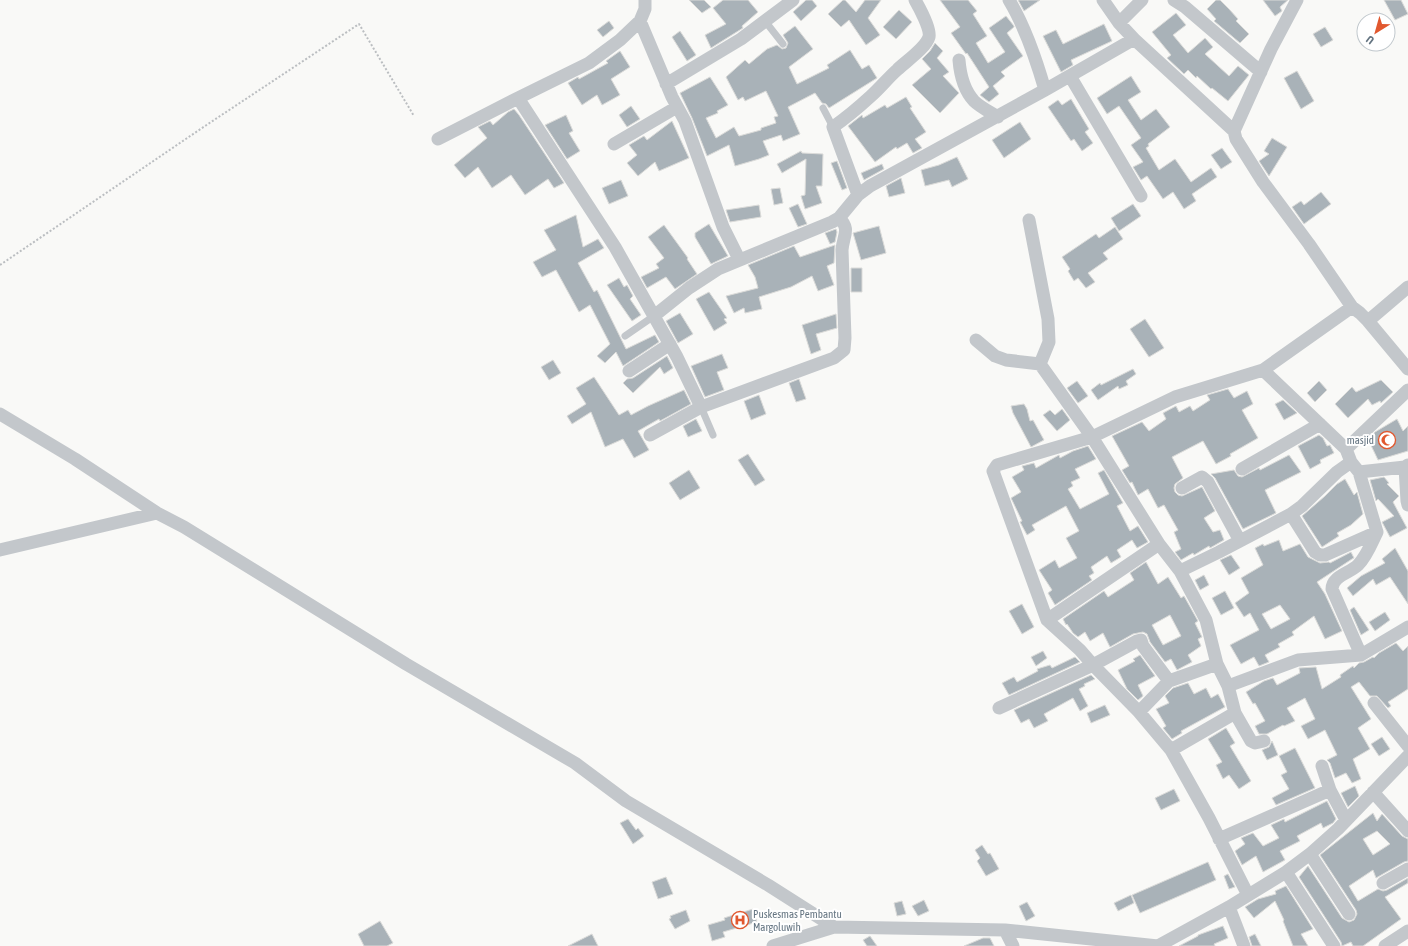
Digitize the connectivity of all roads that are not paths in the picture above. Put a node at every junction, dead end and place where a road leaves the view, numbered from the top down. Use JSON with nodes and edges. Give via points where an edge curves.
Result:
{"nodes":[{"id":1,"x":645,"y":0,"type":"edge"},
{"id":2,"x":793,"y":0,"type":"edge"},
{"id":3,"x":915,"y":0,"type":"edge"},
{"id":4,"x":1009,"y":0,"type":"edge"},
{"id":5,"x":1103,"y":0,"type":"edge"},
{"id":6,"x":1142,"y":0,"type":"edge"},
{"id":7,"x":1174,"y":0,"type":"edge"},
{"id":8,"x":1297,"y":0,"type":"edge"},
{"id":9,"x":1189,"y":4,"type":"edge"},
{"id":10,"x":640,"y":21,"type":"junction"},
{"id":11,"x":765,"y":21,"type":"junction"},
{"id":12,"x":1119,"y":23,"type":"junction"},
{"id":13,"x":1134,"y":39,"type":"junction"},
{"id":14,"x":783,"y":44,"type":"dead end"},
{"id":15,"x":959,"y":60,"type":"dead end"},
{"id":16,"x":1261,"y":72,"type":"junction"},
{"id":17,"x":1070,"y":76,"type":"junction"},
{"id":18,"x":666,"y":84,"type":"junction"},
{"id":19,"x":1045,"y":90,"type":"junction"},
{"id":20,"x":518,"y":98,"type":"junction"},
{"id":21,"x":677,"y":107,"type":"junction"},
{"id":22,"x":823,"y":108,"type":"dead end"},
{"id":23,"x":998,"y":116,"type":"junction"},
{"id":24,"x":832,"y":127,"type":"junction"},
{"id":25,"x":1234,"y":131,"type":"junction"},
{"id":26,"x":438,"y":139,"type":"dead end"},
{"id":27,"x":614,"y":144,"type":"dead end"},
{"id":28,"x":858,"y":195,"type":"junction"},
{"id":29,"x":1141,"y":196,"type":"dead end"},
{"id":30,"x":839,"y":218,"type":"junction"},
{"id":31,"x":1029,"y":220,"type":"dead end"},
{"id":32,"x":739,"y":259,"type":"junction"},
{"id":33,"x":1408,"y":287,"type":"edge"},
{"id":34,"x":1352,"y":308,"type":"junction"},
{"id":35,"x":654,"y":316,"type":"junction"},
{"id":36,"x":1368,"y":321,"type":"junction"},
{"id":37,"x":625,"y":336,"type":"dead end"},
{"id":38,"x":976,"y":340,"type":"dead end"},
{"id":39,"x":670,"y":344,"type":"junction"},
{"id":40,"x":1040,"y":364,"type":"junction"},
{"id":41,"x":1408,"y":369,"type":"edge"},
{"id":42,"x":1263,"y":370,"type":"junction"},
{"id":43,"x":629,"y":371,"type":"dead end"},
{"id":44,"x":1408,"y":390,"type":"edge"},
{"id":45,"x":701,"y":408,"type":"junction"},
{"id":46,"x":0,"y":414,"type":"edge"},
{"id":47,"x":1320,"y":424,"type":"junction"},
{"id":48,"x":650,"y":435,"type":"dead end"},
{"id":49,"x":713,"y":435,"type":"dead end"},
{"id":50,"x":1092,"y":437,"type":"junction"},
{"id":51,"x":1346,"y":449,"type":"junction"},
{"id":52,"x":1407,"y":466,"type":"edge"},
{"id":53,"x":1355,"y":467,"type":"junction"},
{"id":54,"x":1242,"y":469,"type":"dead end"},
{"id":55,"x":1182,"y":488,"type":"dead end"},
{"id":56,"x":1408,"y":504,"type":"edge"},
{"id":57,"x":157,"y":512,"type":"junction"},
{"id":58,"x":1291,"y":514,"type":"junction"},
{"id":59,"x":1377,"y":532,"type":"junction"},
{"id":60,"x":1240,"y":541,"type":"junction"},
{"id":61,"x":1158,"y":544,"type":"junction"},
{"id":62,"x":0,"y":550,"type":"edge"},
{"id":63,"x":1180,"y":571,"type":"junction"},
{"id":64,"x":1046,"y":620,"type":"junction"},
{"id":65,"x":1408,"y":627,"type":"edge"},
{"id":66,"x":1361,"y":655,"type":"junction"},
{"id":67,"x":1217,"y":664,"type":"junction"},
{"id":68,"x":1093,"y":665,"type":"junction"},
{"id":69,"x":1169,"y":681,"type":"junction"},
{"id":70,"x":1228,"y":686,"type":"junction"},
{"id":71,"x":1374,"y":703,"type":"dead end"},
{"id":72,"x":999,"y":708,"type":"dead end"},
{"id":73,"x":1139,"y":712,"type":"junction"},
{"id":74,"x":1235,"y":713,"type":"junction"},
{"id":75,"x":1264,"y":741,"type":"dead end"},
{"id":76,"x":1408,"y":746,"type":"edge"},
{"id":77,"x":1171,"y":750,"type":"junction"},
{"id":78,"x":1408,"y":756,"type":"edge"},
{"id":79,"x":1322,"y":766,"type":"dead end"},
{"id":80,"x":1330,"y":790,"type":"junction"},
{"id":81,"x":1373,"y":792,"type":"junction"},
{"id":82,"x":1346,"y":820,"type":"junction"},
{"id":83,"x":1408,"y":831,"type":"edge"},
{"id":84,"x":1219,"y":839,"type":"junction"},
{"id":85,"x":1310,"y":854,"type":"junction"},
{"id":86,"x":1408,"y":869,"type":"edge"},
{"id":87,"x":1286,"y":872,"type":"junction"},
{"id":88,"x":1383,"y":883,"type":"dead end"},
{"id":89,"x":1248,"y":895,"type":"junction"},
{"id":90,"x":1229,"y":906,"type":"junction"},
{"id":91,"x":1349,"y":914,"type":"dead end"},
{"id":92,"x":834,"y":926,"type":"junction"},
{"id":93,"x":1005,"y":930,"type":"junction"},
{"id":94,"x":1408,"y":932,"type":"edge"},
{"id":95,"x":774,"y":946,"type":"edge"},
{"id":96,"x":1013,"y":946,"type":"edge"},
{"id":97,"x":1158,"y":946,"type":"edge"},
{"id":98,"x":1244,"y":946,"type":"edge"},
{"id":99,"x":1334,"y":946,"type":"edge"},
{"id":100,"x":1385,"y":946,"type":"edge"}],
"edges":[{"from":1,"to":10,"type":"street","via":[[645,9]]},
{"from":2,"to":11,"type":"street"},
{"from":3,"to":24,"type":"street","via":[[929,32],[927,41],[870,97]]},
{"from":4,"to":19,"type":"street","via":[[1016,11]]},
{"from":5,"to":12,"type":"street"},
{"from":6,"to":12,"type":"street"},
{"from":7,"to":9,"type":"street"},
{"from":8,"to":16,"type":"street"},
{"from":9,"to":16,"type":"street"},
{"from":10,"to":18,"type":"street"},
{"from":10,"to":20,"type":"street","via":[[589,63]]},
{"from":11,"to":14,"type":"lane"},
{"from":11,"to":18,"type":"street","via":[[741,39]]},
{"from":12,"to":13,"type":"street"},
{"from":13,"to":17,"type":"street"},
{"from":13,"to":25,"type":"street"},
{"from":15,"to":23,"type":"street","via":[[960,74],[968,93],[974,101]]},
{"from":16,"to":25,"type":"street"},
{"from":17,"to":19,"type":"street"},
{"from":17,"to":29,"type":"street"},
{"from":18,"to":21,"type":"street"},
{"from":19,"to":23,"type":"street"},
{"from":20,"to":26,"type":"street"},
{"from":20,"to":35,"type":"street","via":[[615,247]]},
{"from":21,"to":27,"type":"street"},
{"from":21,"to":32,"type":"street","via":[[690,134],[723,227]]},
{"from":22,"to":24,"type":"lane"},
{"from":23,"to":28,"type":"street","via":[[895,171]]},
{"from":24,"to":28,"type":"street"},
{"from":25,"to":34,"type":"street","via":[[1240,147],[1263,182]]},
{"from":28,"to":30,"type":"street"},
{"from":30,"to":32,"type":"street","via":[[821,228]]},
{"from":30,"to":45,"type":"street","via":[[844,222],[846,231],[842,250],[844,350],[834,358]]},
{"from":31,"to":40,"type":"street","via":[[1048,319],[1049,342]]},
{"from":32,"to":35,"type":"street","via":[[707,275]]},
{"from":33,"to":36,"type":"street"},
{"from":34,"to":36,"type":"street"},
{"from":34,"to":42,"type":"street"},
{"from":35,"to":37,"type":"lane"},
{"from":35,"to":39,"type":"street"},
{"from":36,"to":41,"type":"street"},
{"from":38,"to":40,"type":"street","via":[[995,356],[1006,360]]},
{"from":39,"to":43,"type":"street"},
{"from":39,"to":45,"type":"street"},
{"from":40,"to":50,"type":"street"},
{"from":42,"to":47,"type":"street"},
{"from":42,"to":50,"type":"street","via":[[1175,396]]},
{"from":44,"to":51,"type":"street"},
{"from":45,"to":48,"type":"street"},
{"from":45,"to":49,"type":"lane"},
{"from":46,"to":57,"type":"street"},
{"from":47,"to":51,"type":"street"},
{"from":47,"to":54,"type":"street"},
{"from":50,"to":61,"type":"street"},
{"from":50,"to":64,"type":"street","via":[[997,465],[993,470]]},
{"from":51,"to":53,"type":"street"},
{"from":52,"to":53,"type":"street"},
{"from":52,"to":56,"type":"street"},
{"from":53,"to":58,"type":"street","via":[[1337,472]]},
{"from":53,"to":59,"type":"street"},
{"from":55,"to":60,"type":"street","via":[[1202,477],[1205,479]]},
{"from":57,"to":62,"type":"street"},
{"from":57,"to":92,"type":"street","via":[[406,664],[575,763],[626,801]]},
{"from":58,"to":59,"type":"street","via":[[1315,552],[1320,555]]},
{"from":58,"to":60,"type":"street"},
{"from":59,"to":66,"type":"street","via":[[1358,565],[1334,580],[1332,584]]},
{"from":60,"to":63,"type":"street"},
{"from":61,"to":63,"type":"street"},
{"from":61,"to":64,"type":"street"},
{"from":63,"to":67,"type":"street","via":[[1206,620]]},
{"from":64,"to":68,"type":"street"},
{"from":65,"to":66,"type":"street"},
{"from":66,"to":70,"type":"street","via":[[1298,660]]},
{"from":67,"to":69,"type":"street"},
{"from":67,"to":70,"type":"street"},
{"from":68,"to":69,"type":"street","via":[[1141,640]]},
{"from":68,"to":72,"type":"street"},
{"from":68,"to":73,"type":"street"},
{"from":69,"to":73,"type":"street"},
{"from":70,"to":74,"type":"street"},
{"from":71,"to":76,"type":"street"},
{"from":73,"to":77,"type":"street"},
{"from":74,"to":75,"type":"street","via":[[1251,741]]},
{"from":74,"to":77,"type":"street"},
{"from":77,"to":84,"type":"street"},
{"from":78,"to":81,"type":"street"},
{"from":79,"to":80,"type":"street"},
{"from":80,"to":82,"type":"street"},
{"from":80,"to":84,"type":"street"},
{"from":81,"to":82,"type":"street"},
{"from":81,"to":83,"type":"street"},
{"from":82,"to":85,"type":"street"},
{"from":84,"to":89,"type":"street"},
{"from":85,"to":87,"type":"street"},
{"from":85,"to":91,"type":"street"},
{"from":86,"to":88,"type":"street"},
{"from":87,"to":89,"type":"street"},
{"from":87,"to":99,"type":"street"},
{"from":89,"to":90,"type":"street"},
{"from":90,"to":97,"type":"street"},
{"from":90,"to":98,"type":"street"},
{"from":92,"to":93,"type":"street"},
{"from":92,"to":95,"type":"street"},
{"from":93,"to":96,"type":"street"},
{"from":93,"to":97,"type":"street"},
{"from":94,"to":100,"type":"street"}]}
